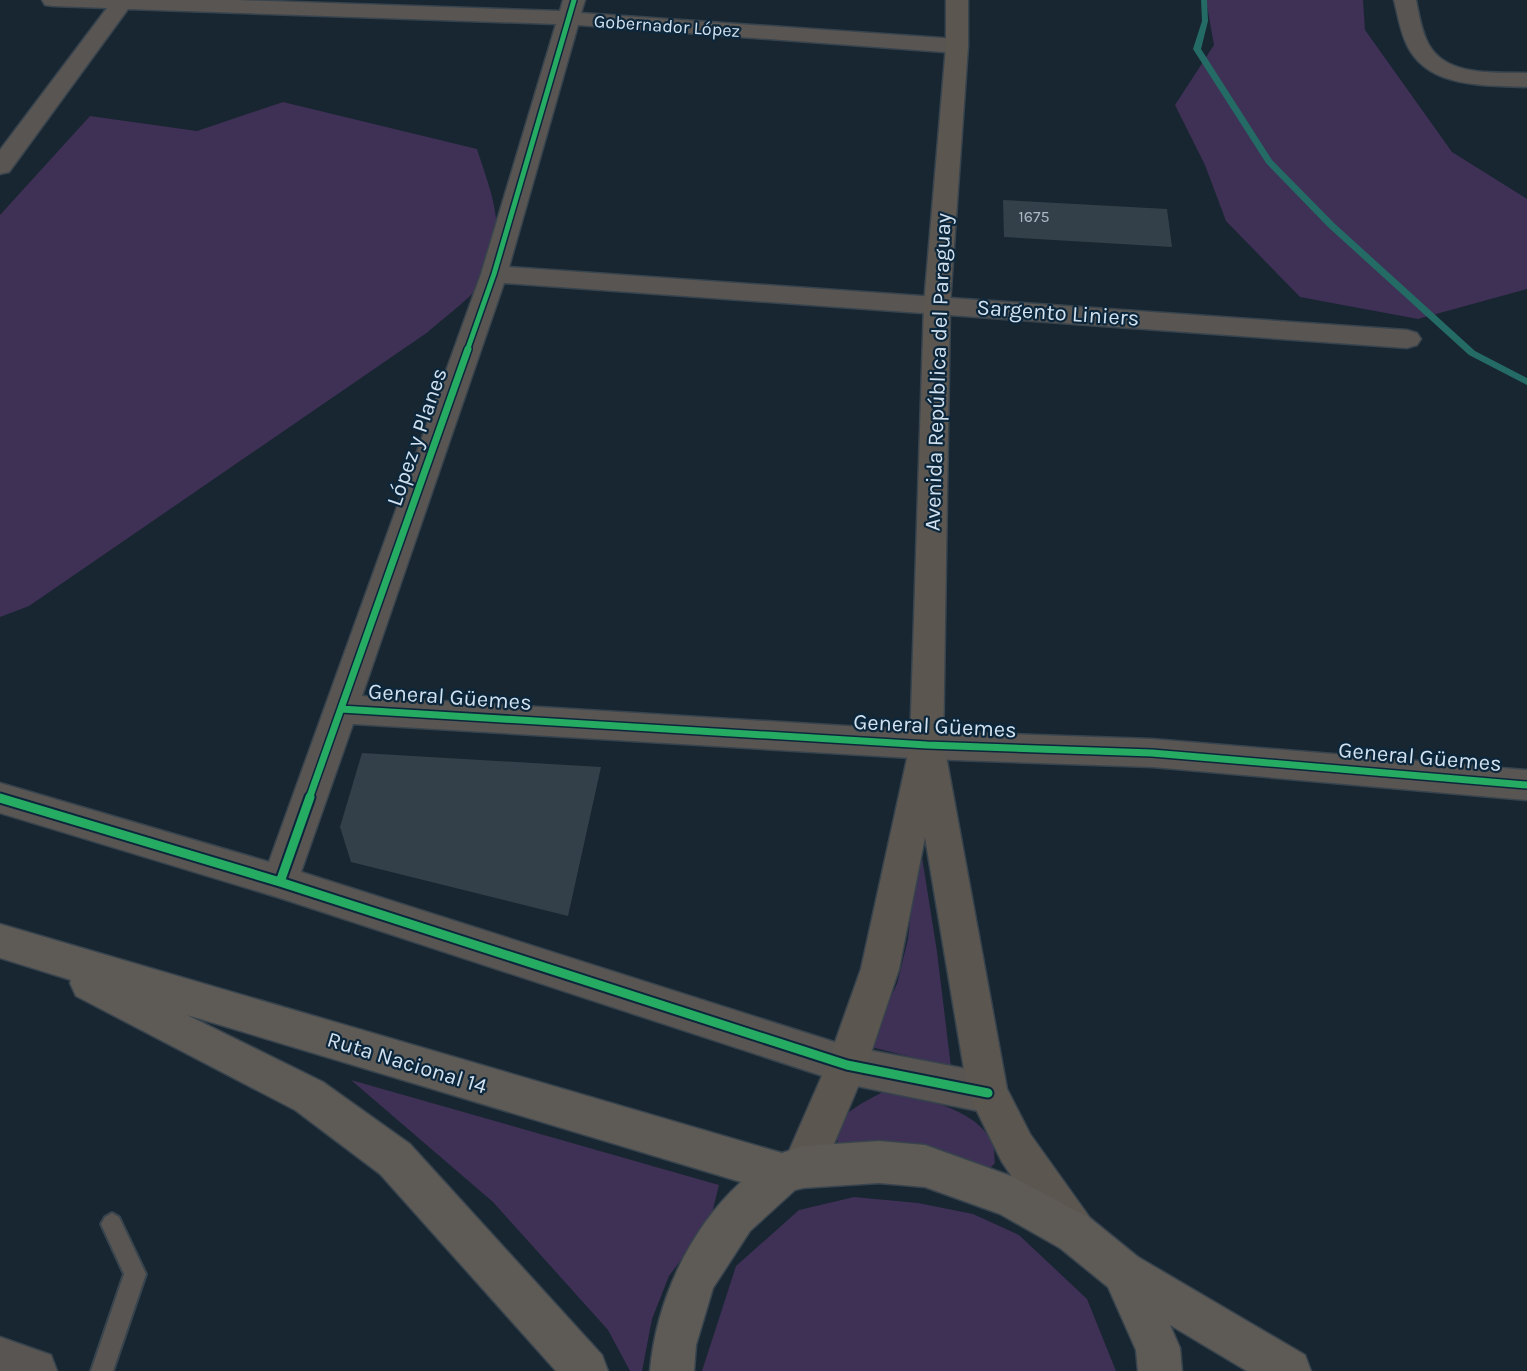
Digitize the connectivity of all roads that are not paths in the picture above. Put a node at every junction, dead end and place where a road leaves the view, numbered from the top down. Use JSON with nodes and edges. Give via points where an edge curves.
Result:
{"nodes":[{"id":1,"x":53,"y":0,"type":"edge"},
{"id":2,"x":957,"y":0,"type":"edge"},
{"id":3,"x":1405,"y":0,"type":"edge"},
{"id":4,"x":123,"y":2,"type":"edge"},
{"id":5,"x":570,"y":9,"type":"edge"},
{"id":6,"x":957,"y":46,"type":"junction"},
{"id":7,"x":1527,"y":80,"type":"edge"},
{"id":8,"x":0,"y":167,"type":"edge"},
{"id":9,"x":494,"y":274,"type":"junction"},
{"id":10,"x":937,"y":303,"type":"junction"},
{"id":11,"x":1407,"y":339,"type":"dead end"},
{"id":12,"x":341,"y":709,"type":"junction"},
{"id":13,"x":927,"y":745,"type":"junction"},
{"id":14,"x":1527,"y":784,"type":"edge"},
{"id":15,"x":0,"y":798,"type":"edge"},
{"id":16,"x":280,"y":882,"type":"junction"},
{"id":17,"x":16,"y":946,"type":"edge"},
{"id":18,"x":848,"y":1065,"type":"junction"},
{"id":19,"x":988,"y":1093,"type":"junction"},
{"id":20,"x":793,"y":1171,"type":"junction"},
{"id":21,"x":112,"y":1224,"type":"dead end"},
{"id":22,"x":1075,"y":1233,"type":"junction"},
{"id":23,"x":1123,"y":1272,"type":"junction"},
{"id":24,"x":0,"y":1359,"type":"edge"},
{"id":25,"x":35,"y":1371,"type":"edge"},
{"id":26,"x":102,"y":1371,"type":"edge"},
{"id":27,"x":586,"y":1371,"type":"edge"},
{"id":28,"x":672,"y":1371,"type":"edge"},
{"id":29,"x":1160,"y":1371,"type":"edge"},
{"id":30,"x":1289,"y":1371,"type":"edge"}],
"edges":[{"from":1,"to":4,"type":"street","name":"Gobernador López"},
{"from":2,"to":6,"type":"main road","name":"Avenida República del Paraguay"},
{"from":3,"to":7,"type":"street","via":[[1419,49],[1439,68],[1469,77]]},
{"from":4,"to":5,"type":"street","name":"Gobernador López"},
{"from":4,"to":8,"type":"street"},
{"from":5,"to":6,"type":"street","name":"Gobernador López"},
{"from":5,"to":9,"type":"street","name":"López y Planes"},
{"from":6,"to":10,"type":"main road","name":"Avenida República del Paraguay"},
{"from":9,"to":10,"type":"street","name":"Sargento Liniers"},
{"from":9,"to":12,"type":"street","name":"López y Planes"},
{"from":10,"to":11,"type":"street","name":"Sargento Liniers"},
{"from":10,"to":13,"type":"main road","name":"Avenida República del Paraguay"},
{"from":12,"to":13,"type":"street","name":"General Güemes"},
{"from":12,"to":16,"type":"street","name":"López y Planes"},
{"from":13,"to":14,"type":"street","name":"General Güemes","via":[[1152,753]]},
{"from":13,"to":18,"type":"main road","name":"Avenida República del Paraguay","via":[[880,969]]},
{"from":13,"to":19,"type":"main road","name":"Avenida República del Paraguay"},
{"from":15,"to":16,"type":"street"},
{"from":16,"to":18,"type":"street"},
{"from":17,"to":20,"type":"highway","name":"Ruta Nacional 14"},
{"from":17,"to":27,"type":"highway","name":"Ruta Nacional 14","via":[[309,1096],[395,1159]]},
{"from":18,"to":19,"type":"street"},
{"from":18,"to":20,"type":"main road","name":"Avenida República del Paraguay"},
{"from":19,"to":22,"type":"main road","name":"Avenida República del Paraguay","via":[[1016,1148]]},
{"from":20,"to":22,"type":"highway","name":"Ruta Nacional 14","via":[[879,1162],[925,1166],[1011,1197]]},
{"from":20,"to":28,"type":"highway","via":[[735,1216],[695,1278],[674,1345]]},
{"from":21,"to":26,"type":"lane","via":[[135,1274]]},
{"from":22,"to":23,"type":"highway","name":"Ruta Nacional 14"},
{"from":23,"to":29,"type":"highway","name":"Ruta Nacional 14","via":[[1158,1348]]},
{"from":23,"to":30,"type":"highway","name":"Ruta Nacional 14"},
{"from":24,"to":25,"type":"street"}]}
